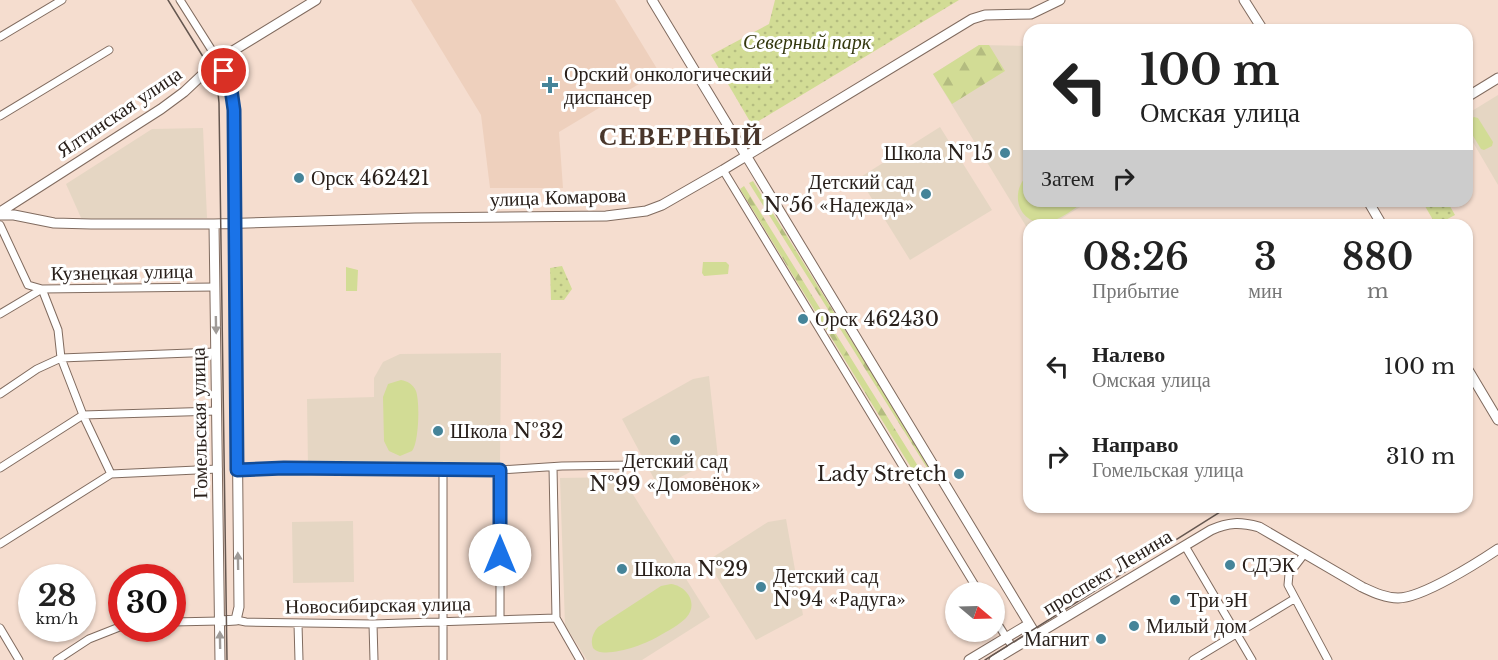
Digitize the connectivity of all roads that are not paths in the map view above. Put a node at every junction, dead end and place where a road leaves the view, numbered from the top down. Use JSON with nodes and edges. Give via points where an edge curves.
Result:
{"nodes":[{"id":1,"x":62,"y":0,"type":"edge"},
{"id":2,"x":180,"y":0,"type":"edge"},
{"id":3,"x":316,"y":0,"type":"edge"},
{"id":4,"x":652,"y":0,"type":"edge"},
{"id":5,"x":1060,"y":0,"type":"edge"},
{"id":6,"x":1244,"y":0,"type":"edge"},
{"id":7,"x":1259,"y":24,"type":"edge"},
{"id":8,"x":0,"y":37,"type":"edge"},
{"id":9,"x":109,"y":50,"type":"dead end"},
{"id":10,"x":218,"y":60,"type":"junction"},
{"id":11,"x":1498,"y":78,"type":"edge"},
{"id":12,"x":1473,"y":93,"type":"edge"},
{"id":13,"x":0,"y":116,"type":"edge"},
{"id":14,"x":747,"y":156,"type":"junction"},
{"id":15,"x":723,"y":170,"type":"junction"},
{"id":16,"x":0,"y":213,"type":"edge"},
{"id":17,"x":234,"y":223,"type":"junction"},
{"id":18,"x":214,"y":224,"type":"junction"},
{"id":19,"x":0,"y":225,"type":"edge"},
{"id":20,"x":215,"y":287,"type":"junction"},
{"id":21,"x":42,"y":289,"type":"junction"},
{"id":22,"x":0,"y":314,"type":"edge"},
{"id":23,"x":216,"y":352,"type":"junction"},
{"id":24,"x":61,"y":358,"type":"junction"},
{"id":25,"x":1473,"y":378,"type":"edge"},
{"id":26,"x":0,"y":394,"type":"edge"},
{"id":27,"x":217,"y":411,"type":"junction"},
{"id":28,"x":83,"y":415,"type":"junction"},
{"id":29,"x":1498,"y":420,"type":"edge"},
{"id":30,"x":635,"y":465,"type":"dead end"},
{"id":31,"x":553,"y":467,"type":"junction"},
{"id":32,"x":0,"y":468,"type":"edge"},
{"id":33,"x":218,"y":469,"type":"junction"},
{"id":34,"x":443,"y":469,"type":"junction"},
{"id":35,"x":237,"y":470,"type":"junction"},
{"id":36,"x":500,"y":470,"type":"junction"},
{"id":37,"x":111,"y":474,"type":"junction"},
{"id":38,"x":0,"y":544,"type":"edge"},
{"id":39,"x":1185,"y":546,"type":"junction"},
{"id":40,"x":1498,"y":549,"type":"edge"},
{"id":41,"x":1305,"y":553,"type":"junction"},
{"id":42,"x":973,"y":582,"type":"edge"},
{"id":43,"x":1294,"y":599,"type":"junction"},
{"id":44,"x":556,"y":618,"type":"junction"},
{"id":45,"x":500,"y":619,"type":"junction"},
{"id":46,"x":236,"y":620,"type":"junction"},
{"id":47,"x":444,"y":620,"type":"junction"},
{"id":48,"x":220,"y":621,"type":"junction"},
{"id":49,"x":186,"y":622,"type":"edge"},
{"id":50,"x":298,"y":624,"type":"junction"},
{"id":51,"x":373,"y":624,"type":"junction"},
{"id":52,"x":1029,"y":624,"type":"junction"},
{"id":53,"x":0,"y":628,"type":"edge"},
{"id":54,"x":108,"y":632,"type":"edge"},
{"id":55,"x":1236,"y":633,"type":"junction"},
{"id":56,"x":1036,"y":634,"type":"junction"},
{"id":57,"x":1006,"y":638,"type":"junction"},
{"id":58,"x":1013,"y":648,"type":"junction"},
{"id":59,"x":19,"y":660,"type":"edge"},
{"id":60,"x":57,"y":660,"type":"edge"},
{"id":61,"x":220,"y":660,"type":"edge"},
{"id":62,"x":299,"y":660,"type":"edge"},
{"id":63,"x":374,"y":660,"type":"edge"},
{"id":64,"x":443,"y":660,"type":"edge"},
{"id":65,"x":580,"y":660,"type":"edge"},
{"id":66,"x":969,"y":660,"type":"edge"},
{"id":67,"x":994,"y":660,"type":"edge"},
{"id":68,"x":1192,"y":660,"type":"edge"},
{"id":69,"x":1252,"y":660,"type":"edge"},
{"id":70,"x":1328,"y":660,"type":"edge"}],
"edges":[{"from":1,"to":8,"type":"street"},
{"from":2,"to":10,"type":"street","name":"Гомельская улица"},
{"from":3,"to":10,"type":"street","name":"Ялтинская улица"},
{"from":4,"to":14,"type":"street"},
{"from":5,"to":14,"type":"street","name":"улица Комарова","via":[[1031,14],[972,19]]},
{"from":6,"to":7,"type":"street"},
{"from":9,"to":13,"type":"street"},
{"from":10,"to":16,"type":"street","name":"Ялтинская улица","via":[[161,109]]},
{"from":10,"to":17,"type":"street","name":"Гомельская улица","via":[[230,82],[234,110]]},
{"from":11,"to":12,"type":"street"},
{"from":14,"to":15,"type":"street","name":"улица Комарова"},
{"from":14,"to":52,"type":"street"},
{"from":15,"to":17,"type":"street","name":"улица Комарова","via":[[662,205],[606,216]]},
{"from":15,"to":42,"type":"street"},
{"from":16,"to":18,"type":"street","name":"улица Комарова","via":[[91,224]]},
{"from":17,"to":18,"type":"street","name":"улица Комарова"},
{"from":17,"to":35,"type":"street","name":"Гомельская улица"},
{"from":18,"to":20,"type":"street","name":"Гомельская улица"},
{"from":19,"to":21,"type":"street","via":[[28,285]]},
{"from":20,"to":21,"type":"street","name":"Кузнецкая улица"},
{"from":20,"to":23,"type":"street","name":"Гомельская улица","one_way":true},
{"from":21,"to":22,"type":"street","name":"Кузнецкая улица"},
{"from":21,"to":24,"type":"street","via":[[58,330]]},
{"from":23,"to":24,"type":"street"},
{"from":23,"to":27,"type":"street","name":"Гомельская улица"},
{"from":24,"to":26,"type":"street"},
{"from":24,"to":28,"type":"street"},
{"from":25,"to":29,"type":"street"},
{"from":27,"to":28,"type":"street"},
{"from":27,"to":33,"type":"street","name":"Гомельская улица"},
{"from":28,"to":32,"type":"street"},
{"from":28,"to":37,"type":"street"},
{"from":30,"to":31,"type":"street"},
{"from":31,"to":36,"type":"street"},
{"from":31,"to":44,"type":"street"},
{"from":33,"to":37,"type":"street"},
{"from":33,"to":48,"type":"street","name":"Гомельская улица"},
{"from":34,"to":35,"type":"street"},
{"from":34,"to":36,"type":"street"},
{"from":34,"to":47,"type":"street"},
{"from":46,"to":35,"type":"street","name":"Гомельская улица","one_way":true},
{"from":36,"to":45,"type":"street"},
{"from":37,"to":38,"type":"street"},
{"from":39,"to":41,"type":"street","name":"проспект Ленина","via":[[1224,525],[1245,523]]},
{"from":39,"to":55,"type":"street"},
{"from":39,"to":56,"type":"street","name":"проспект Ленина"},
{"from":40,"to":41,"type":"street","name":"проспект Ленина","via":[[1422,593],[1397,598],[1374,592]]},
{"from":41,"to":43,"type":"street","via":[[1289,574],[1288,585]]},
{"from":43,"to":55,"type":"street"},
{"from":43,"to":70,"type":"street"},
{"from":44,"to":45,"type":"street","name":"Новосибирская улица"},
{"from":44,"to":65,"type":"street"},
{"from":45,"to":47,"type":"street","name":"Новосибирская улица"},
{"from":46,"to":48,"type":"street"},
{"from":46,"to":50,"type":"street","name":"Новосибирская улица"},
{"from":47,"to":51,"type":"street","name":"Новосибирская улица"},
{"from":47,"to":64,"type":"street"},
{"from":48,"to":49,"type":"street"},
{"from":61,"to":48,"type":"street","name":"Гомельская улица","one_way":true},
{"from":50,"to":51,"type":"street","name":"Новосибирская улица"},
{"from":50,"to":62,"type":"street"},
{"from":51,"to":63,"type":"street"},
{"from":52,"to":56,"type":"street"},
{"from":52,"to":57,"type":"street"},
{"from":53,"to":59,"type":"street"},
{"from":54,"to":60,"type":"street"},
{"from":55,"to":68,"type":"street"},
{"from":55,"to":69,"type":"street"},
{"from":56,"to":58,"type":"street","name":"проспект Ленина"},
{"from":57,"to":58,"type":"street"},
{"from":57,"to":66,"type":"street"},
{"from":58,"to":67,"type":"street","name":"проспект Ленина"}]}
